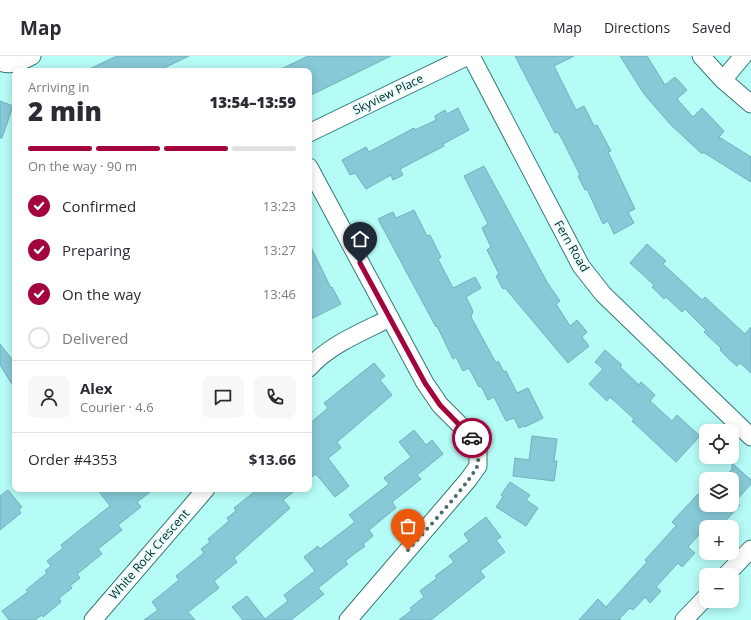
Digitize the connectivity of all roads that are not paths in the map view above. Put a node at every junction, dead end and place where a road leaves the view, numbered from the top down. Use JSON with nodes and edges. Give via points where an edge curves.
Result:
{"nodes":[{"id":1,"x":32,"y":56,"type":"edge"},
{"id":2,"x":468,"y":56,"type":"edge"},
{"id":3,"x":471,"y":56,"type":"edge"},
{"id":4,"x":701,"y":56,"type":"edge"},
{"id":5,"x":743,"y":56,"type":"edge"},
{"id":6,"x":0,"y":62,"type":"edge"},
{"id":7,"x":723,"y":80,"type":"junction"},
{"id":8,"x":751,"y":104,"type":"edge"},
{"id":9,"x":312,"y":132,"type":"edge"},
{"id":10,"x":312,"y":173,"type":"edge"},
{"id":11,"x":390,"y":318,"type":"junction"},
{"id":12,"x":312,"y":365,"type":"edge"},
{"id":13,"x":751,"y":437,"type":"edge"},
{"id":14,"x":203,"y":492,"type":"edge"},
{"id":15,"x":751,"y":548,"type":"edge"},
{"id":16,"x":732,"y":568,"type":"edge"},
{"id":17,"x":699,"y":604,"type":"edge"},
{"id":18,"x":93,"y":620,"type":"edge"},
{"id":19,"x":348,"y":620,"type":"edge"},
{"id":20,"x":684,"y":620,"type":"edge"}],
"edges":[{"from":1,"to":6,"type":"street","via":[[16,64]]},
{"from":2,"to":9,"type":"street","name":"Skyview Place"},
{"from":3,"to":13,"type":"street","name":"Fern Road","via":[[581,266],[603,294]]},
{"from":4,"to":7,"type":"street"},
{"from":5,"to":7,"type":"street"},
{"from":7,"to":8,"type":"street"},
{"from":10,"to":11,"type":"street"},
{"from":11,"to":12,"type":"street","via":[[348,339]]},
{"from":11,"to":19,"type":"street","via":[[425,383],[440,405],[472,437],[478,450],[478,466]]},
{"from":14,"to":18,"type":"street","name":"White Rock Crescent"},
{"from":15,"to":16,"type":"street"},
{"from":17,"to":20,"type":"street"}]}
